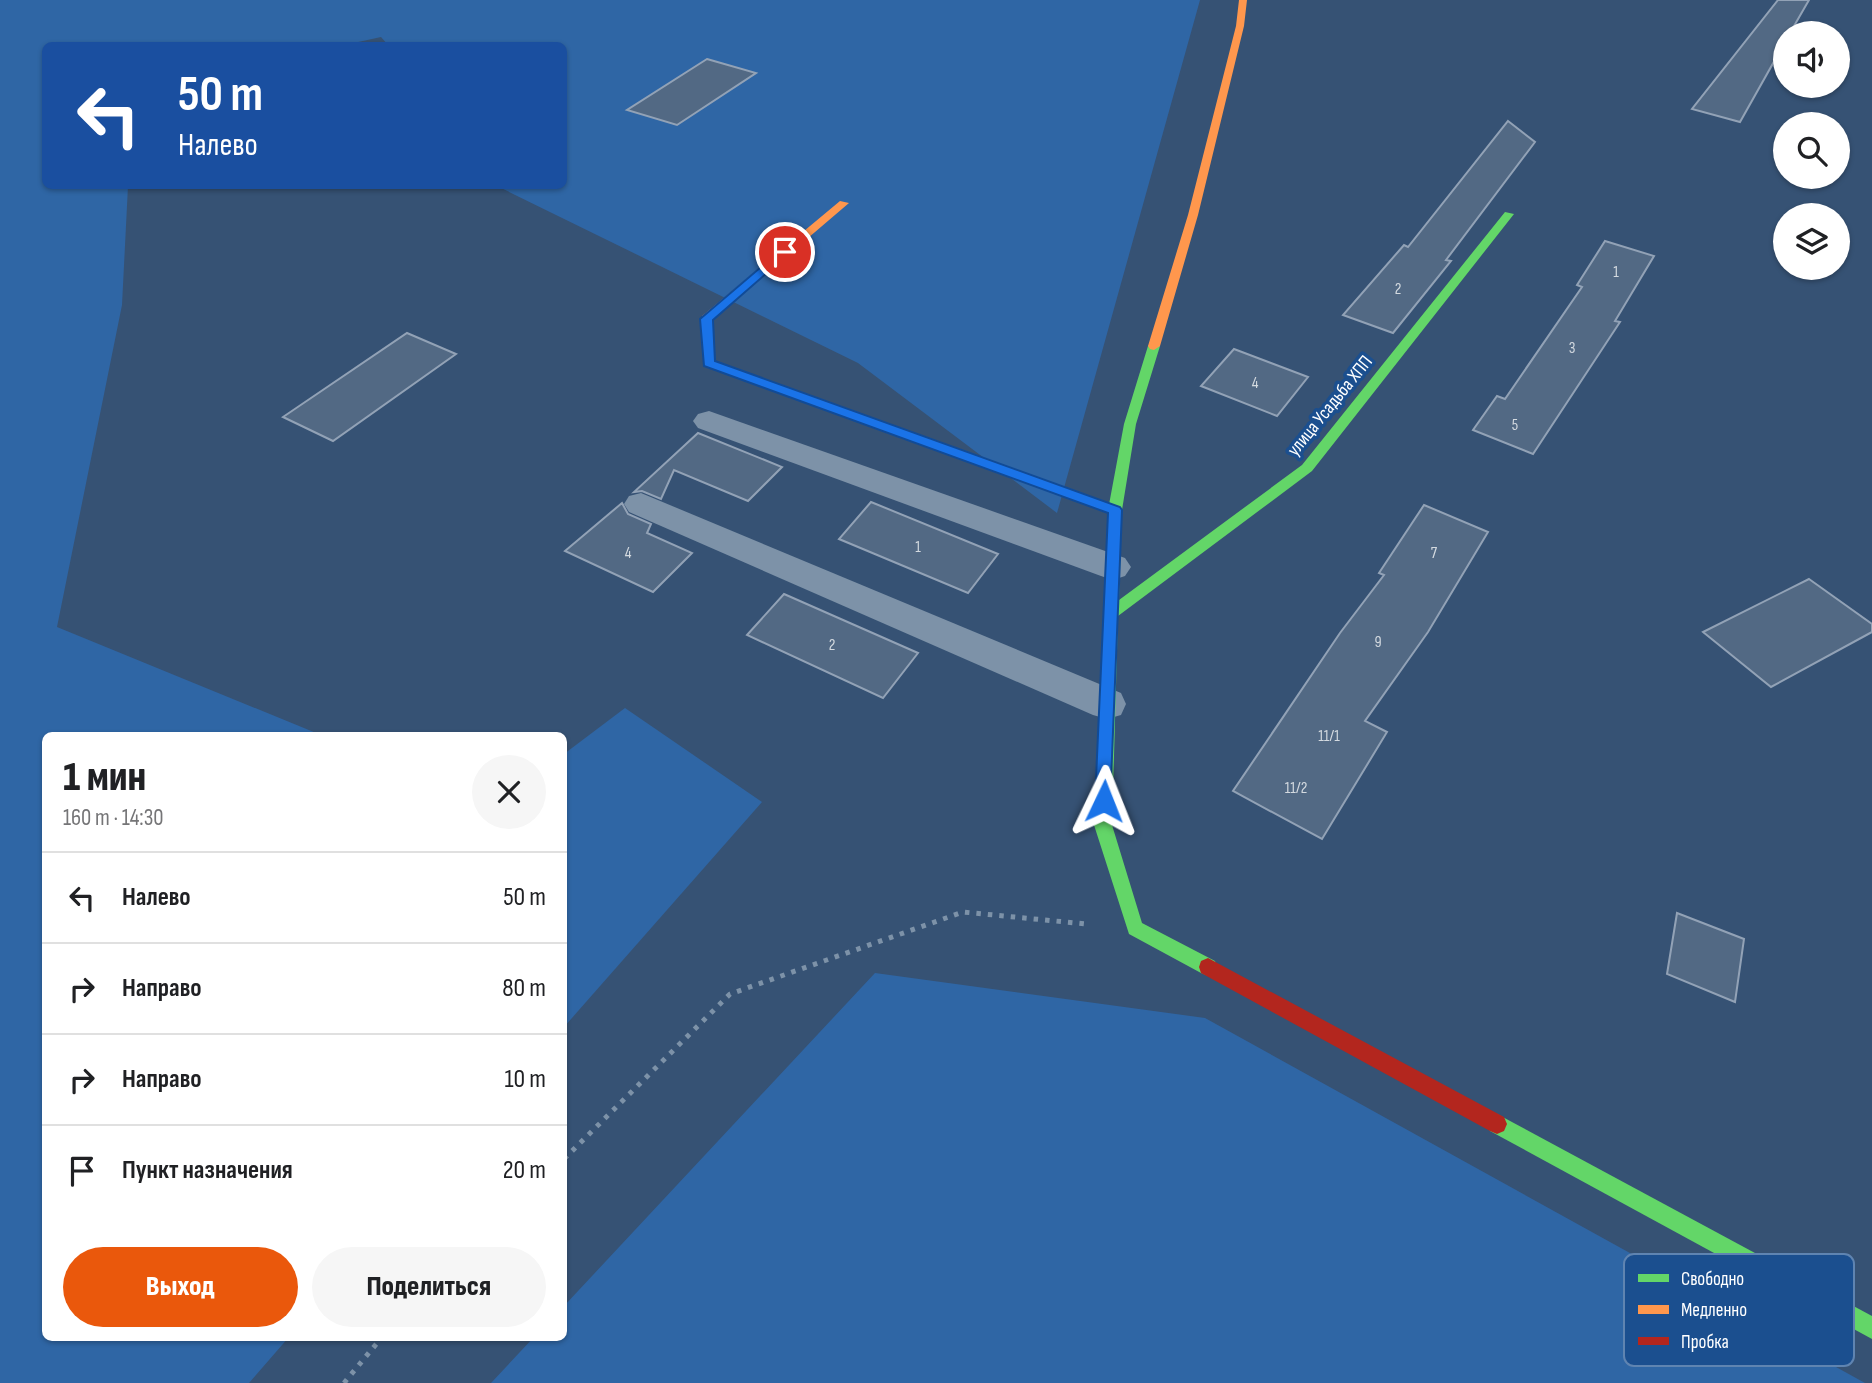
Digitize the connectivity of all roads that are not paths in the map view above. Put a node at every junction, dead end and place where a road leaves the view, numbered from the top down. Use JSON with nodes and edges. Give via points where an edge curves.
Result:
{"nodes":[{"id":1,"x":1243,"y":0,"type":"edge"},
{"id":2,"x":844,"y":202,"type":"dead end"},
{"id":3,"x":1509,"y":214,"type":"dead end"},
{"id":4,"x":709,"y":421,"type":"dead end"},
{"id":5,"x":641,"y":504,"type":"dead end"},
{"id":6,"x":1115,"y":510,"type":"junction"},
{"id":7,"x":1113,"y":567,"type":"junction"},
{"id":8,"x":1113,"y":612,"type":"junction"},
{"id":9,"x":1107,"y":704,"type":"junction"},
{"id":10,"x":1736,"y":1254,"type":"edge"},
{"id":11,"x":1854,"y":1318,"type":"edge"},
{"id":12,"x":1872,"y":1328,"type":"edge"}],
"edges":[{"from":1,"to":6,"type":"street","via":[[1193,215],[1130,424]]},
{"from":2,"to":6,"type":"street","via":[[706,319],[708,363]]},
{"from":3,"to":8,"type":"street","name":"улица Усадьба ХПП","via":[[1307,468]]},
{"from":4,"to":7,"type":"street"},
{"from":5,"to":9,"type":"street"},
{"from":6,"to":7,"type":"street"},
{"from":7,"to":8,"type":"street"},
{"from":8,"to":9,"type":"street"},
{"from":9,"to":10,"type":"street","via":[[1103,825],[1135,928]]},
{"from":11,"to":12,"type":"street"}]}
